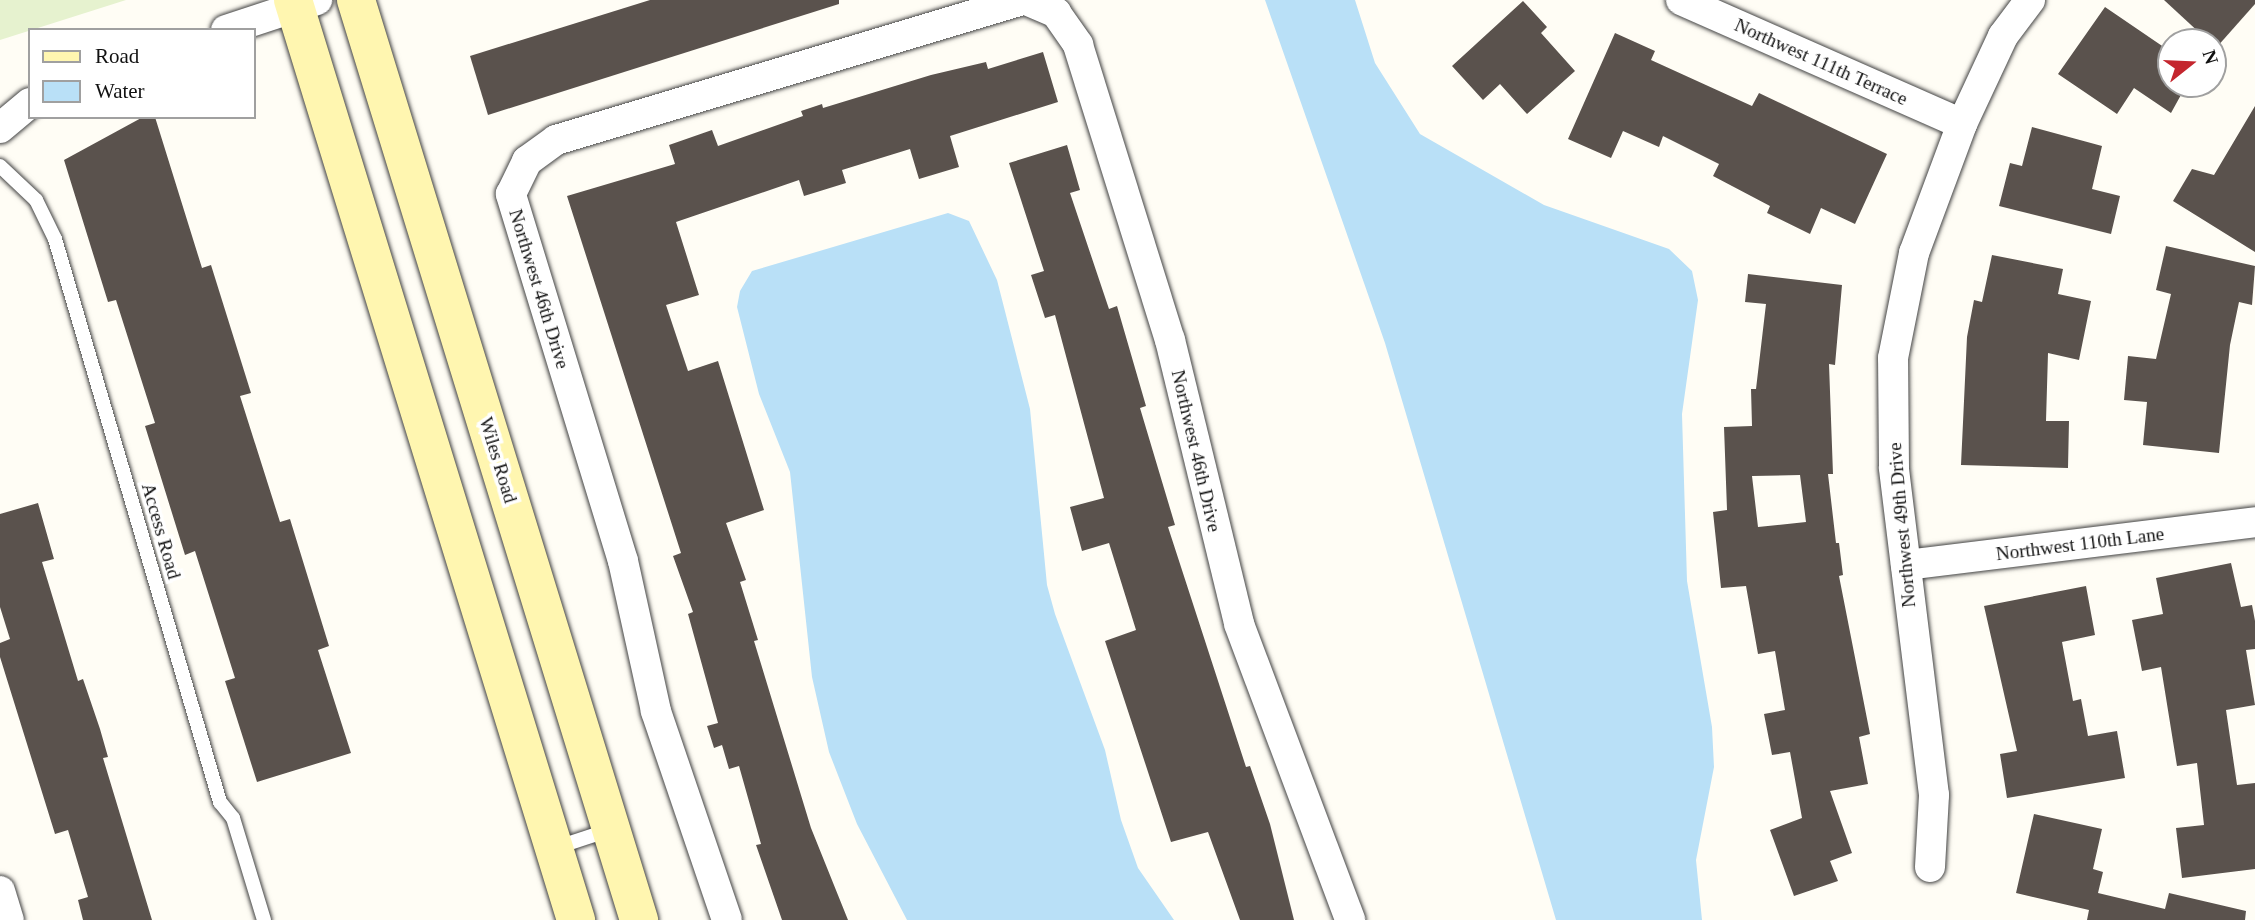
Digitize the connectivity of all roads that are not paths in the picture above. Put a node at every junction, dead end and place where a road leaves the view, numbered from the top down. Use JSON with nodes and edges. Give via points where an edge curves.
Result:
{"nodes":[{"id":1,"x":356,"y":0,"type":"edge"},
{"id":2,"x":1024,"y":0,"type":"edge"},
{"id":3,"x":1681,"y":0,"type":"edge"},
{"id":4,"x":2030,"y":0,"type":"edge"},
{"id":5,"x":302,"y":2,"type":"edge"},
{"id":6,"x":231,"y":28,"type":"edge"},
{"id":7,"x":28,"y":105,"type":"edge"},
{"id":8,"x":1962,"y":124,"type":"junction"},
{"id":9,"x":0,"y":128,"type":"edge"},
{"id":10,"x":0,"y":166,"type":"edge"},
{"id":11,"x":2255,"y":522,"type":"edge"},
{"id":12,"x":1906,"y":565,"type":"junction"},
{"id":13,"x":611,"y":829,"type":"junction"},
{"id":14,"x":554,"y":848,"type":"junction"},
{"id":15,"x":1930,"y":867,"type":"dead end"},
{"id":16,"x":0,"y":891,"type":"edge"},
{"id":17,"x":9,"y":920,"type":"edge"},
{"id":18,"x":264,"y":920,"type":"edge"},
{"id":19,"x":576,"y":920,"type":"edge"},
{"id":20,"x":639,"y":920,"type":"edge"},
{"id":21,"x":727,"y":920,"type":"edge"},
{"id":22,"x":1350,"y":920,"type":"edge"}],
"edges":[{"from":1,"to":13,"type":"main road","name":"Wiles Road"},
{"from":2,"to":21,"type":"street","name":"Northwest 46th Drive","via":[[556,140],[527,161],[511,194],[622,561],[656,711]]},
{"from":2,"to":22,"type":"street","name":"Northwest 46th Drive","via":[[1056,13],[1078,45],[1170,340],[1239,624]]},
{"from":3,"to":8,"type":"street","name":"Northwest 111th Terrace"},
{"from":4,"to":8,"type":"street","name":"Northwest 49th Drive","via":[[2003,36]]},
{"from":5,"to":6,"type":"street"},
{"from":5,"to":14,"type":"main road"},
{"from":7,"to":9,"type":"street"},
{"from":8,"to":12,"type":"street","name":"Northwest 49th Drive","via":[[1914,253],[1893,358],[1894,467]]},
{"from":10,"to":18,"type":"lane","name":"Access Road","via":[[36,200],[55,239],[220,802],[233,818]]},
{"from":11,"to":12,"type":"street","name":"Northwest 110th Lane"},
{"from":12,"to":15,"type":"street","name":"Northwest 49th Drive","via":[[1934,795]]},
{"from":13,"to":14,"type":"lane"},
{"from":13,"to":20,"type":"main road","name":"Wiles Road"},
{"from":14,"to":19,"type":"main road"},
{"from":16,"to":17,"type":"street"}]}
